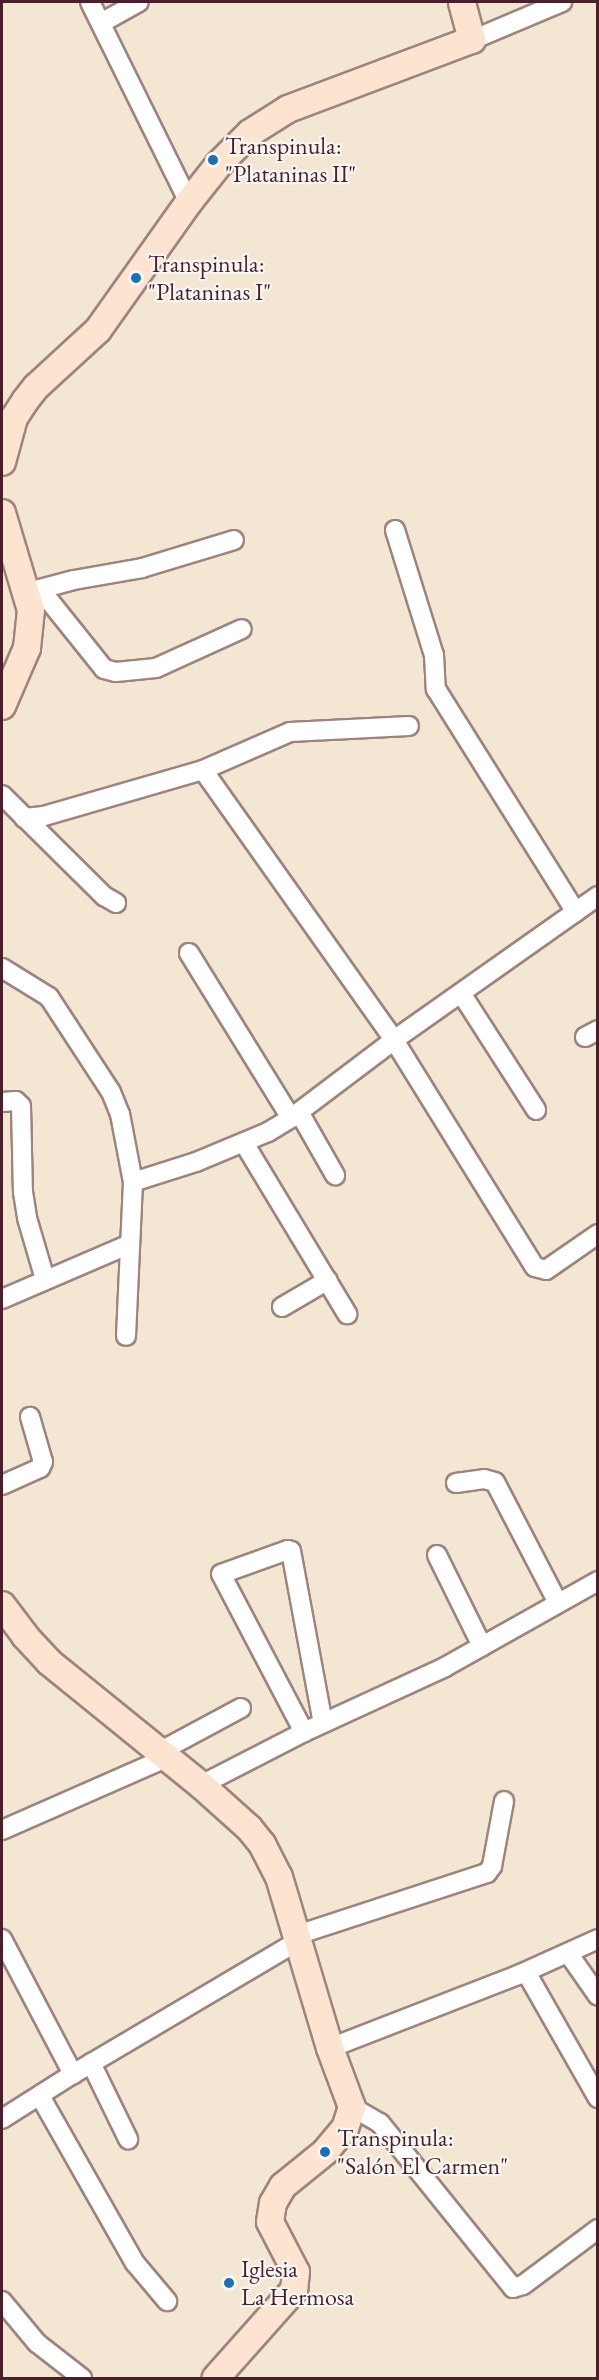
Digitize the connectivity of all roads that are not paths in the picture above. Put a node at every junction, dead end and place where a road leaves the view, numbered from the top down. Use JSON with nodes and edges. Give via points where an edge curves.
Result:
{"nodes":[{"id":1,"x":90,"y":2,"type":"edge"},
{"id":2,"x":139,"y":2,"type":"edge"},
{"id":3,"x":462,"y":2,"type":"edge"},
{"id":4,"x":562,"y":2,"type":"edge"},
{"id":5,"x":101,"y":23,"type":"junction"},
{"id":6,"x":472,"y":40,"type":"junction"},
{"id":7,"x":189,"y":202,"type":"junction"},
{"id":8,"x":2,"y":462,"type":"edge"},
{"id":9,"x":2,"y":513,"type":"edge"},
{"id":10,"x":395,"y":530,"type":"dead end"},
{"id":11,"x":234,"y":540,"type":"dead end"},
{"id":12,"x":34,"y":592,"type":"junction"},
{"id":13,"x":242,"y":629,"type":"dead end"},
{"id":14,"x":5,"y":690,"type":"edge"},
{"id":15,"x":409,"y":726,"type":"dead end"},
{"id":16,"x":202,"y":770,"type":"junction"},
{"id":17,"x":2,"y":795,"type":"edge"},
{"id":18,"x":24,"y":818,"type":"junction"},
{"id":19,"x":597,"y":896,"type":"edge"},
{"id":20,"x":116,"y":903,"type":"dead end"},
{"id":21,"x":576,"y":912,"type":"junction"},
{"id":22,"x":189,"y":952,"type":"dead end"},
{"id":23,"x":2,"y":968,"type":"edge"},
{"id":24,"x":461,"y":993,"type":"junction"},
{"id":25,"x":394,"y":1040,"type":"junction"},
{"id":26,"x":2,"y":1102,"type":"edge"},
{"id":27,"x":536,"y":1110,"type":"dead end"},
{"id":28,"x":295,"y":1115,"type":"junction"},
{"id":29,"x":244,"y":1143,"type":"junction"},
{"id":30,"x":335,"y":1175,"type":"dead end"},
{"id":31,"x":133,"y":1182,"type":"junction"},
{"id":32,"x":597,"y":1234,"type":"edge"},
{"id":33,"x":130,"y":1244,"type":"junction"},
{"id":34,"x":45,"y":1279,"type":"junction"},
{"id":35,"x":328,"y":1280,"type":"junction"},
{"id":36,"x":2,"y":1299,"type":"edge"},
{"id":37,"x":282,"y":1307,"type":"dead end"},
{"id":38,"x":347,"y":1314,"type":"dead end"},
{"id":39,"x":126,"y":1336,"type":"dead end"},
{"id":40,"x":30,"y":1417,"type":"dead end"},
{"id":41,"x":456,"y":1483,"type":"dead end"},
{"id":42,"x":2,"y":1485,"type":"edge"},
{"id":43,"x":437,"y":1556,"type":"dead end"},
{"id":44,"x":597,"y":1581,"type":"edge"},
{"id":45,"x":558,"y":1603,"type":"junction"},
{"id":46,"x":2,"y":1608,"type":"edge"},
{"id":47,"x":482,"y":1646,"type":"junction"},
{"id":48,"x":241,"y":1708,"type":"dead end"},
{"id":49,"x":323,"y":1724,"type":"junction"},
{"id":50,"x":304,"y":1732,"type":"junction"},
{"id":51,"x":162,"y":1755,"type":"junction"},
{"id":52,"x":201,"y":1785,"type":"junction"},
{"id":53,"x":504,"y":1802,"type":"dead end"},
{"id":54,"x":2,"y":1830,"type":"edge"},
{"id":55,"x":297,"y":1938,"type":"junction"},
{"id":56,"x":2,"y":1939,"type":"edge"},
{"id":57,"x":597,"y":1939,"type":"edge"},
{"id":58,"x":568,"y":1953,"type":"junction"},
{"id":59,"x":526,"y":1972,"type":"junction"},
{"id":60,"x":597,"y":1996,"type":"edge"},
{"id":61,"x":330,"y":2048,"type":"junction"},
{"id":62,"x":91,"y":2063,"type":"junction"},
{"id":63,"x":73,"y":2074,"type":"junction"},
{"id":64,"x":40,"y":2096,"type":"junction"},
{"id":65,"x":597,"y":2098,"type":"edge"},
{"id":66,"x":352,"y":2107,"type":"junction"},
{"id":67,"x":2,"y":2119,"type":"edge"},
{"id":68,"x":128,"y":2139,"type":"dead end"},
{"id":69,"x":597,"y":2229,"type":"edge"},
{"id":70,"x":2,"y":2301,"type":"edge"},
{"id":71,"x":167,"y":2301,"type":"dead end"},
{"id":72,"x":81,"y":2379,"type":"edge"},
{"id":73,"x":216,"y":2379,"type":"edge"}],
"edges":[{"from":1,"to":5,"type":"street"},
{"from":2,"to":5,"type":"street"},
{"from":3,"to":6,"type":"street"},
{"from":4,"to":6,"type":"street"},
{"from":5,"to":7,"type":"street"},
{"from":6,"to":7,"type":"street","via":[[272,117],[234,148]]},
{"from":7,"to":8,"type":"street","via":[[110,315],[24,401],[14,418]]},
{"from":9,"to":12,"type":"street"},
{"from":10,"to":21,"type":"street","via":[[434,655],[436,689]]},
{"from":11,"to":12,"type":"street","via":[[142,568],[74,580]]},
{"from":12,"to":13,"type":"street","via":[[108,671],[156,668]]},
{"from":12,"to":14,"type":"street","via":[[30,635]]},
{"from":15,"to":16,"type":"street","via":[[290,732]]},
{"from":16,"to":18,"type":"street","via":[[44,816]]},
{"from":16,"to":25,"type":"street"},
{"from":17,"to":18,"type":"street"},
{"from":18,"to":20,"type":"street","via":[[104,896]]},
{"from":19,"to":21,"type":"street"},
{"from":21,"to":24,"type":"street"},
{"from":22,"to":28,"type":"street"},
{"from":23,"to":31,"type":"street","via":[[50,997],[111,1092],[120,1114]]},
{"from":24,"to":25,"type":"street"},
{"from":24,"to":27,"type":"street"},
{"from":25,"to":28,"type":"street"},
{"from":25,"to":32,"type":"street","via":[[535,1267],[546,1270]]},
{"from":26,"to":34,"type":"street","via":[[16,1101],[21,1106],[24,1201]]},
{"from":28,"to":29,"type":"street"},
{"from":28,"to":30,"type":"street"},
{"from":29,"to":31,"type":"street"},
{"from":29,"to":35,"type":"street"},
{"from":31,"to":33,"type":"street"},
{"from":33,"to":34,"type":"street"},
{"from":33,"to":39,"type":"street"},
{"from":34,"to":36,"type":"street"},
{"from":35,"to":37,"type":"street"},
{"from":35,"to":38,"type":"street"},
{"from":40,"to":42,"type":"street","via":[[43,1462],[40,1468]]},
{"from":41,"to":45,"type":"street","via":[[484,1479],[495,1482]]},
{"from":43,"to":47,"type":"street"},
{"from":44,"to":45,"type":"street"},
{"from":45,"to":47,"type":"street"},
{"from":46,"to":51,"type":"street","via":[[50,1662]]},
{"from":47,"to":49,"type":"street"},
{"from":48,"to":51,"type":"street"},
{"from":49,"to":50,"type":"street"},
{"from":49,"to":50,"type":"street","via":[[291,1551],[221,1574]]},
{"from":50,"to":52,"type":"street"},
{"from":51,"to":52,"type":"street"},
{"from":51,"to":54,"type":"street"},
{"from":52,"to":55,"type":"street","via":[[262,1844],[279,1877]]},
{"from":53,"to":55,"type":"street","via":[[487,1873]]},
{"from":55,"to":61,"type":"street"},
{"from":55,"to":62,"type":"street"},
{"from":56,"to":63,"type":"street"},
{"from":57,"to":58,"type":"street"},
{"from":58,"to":59,"type":"street"},
{"from":58,"to":60,"type":"street"},
{"from":59,"to":61,"type":"street"},
{"from":59,"to":65,"type":"street"},
{"from":61,"to":66,"type":"street"},
{"from":62,"to":63,"type":"street"},
{"from":62,"to":68,"type":"street"},
{"from":63,"to":64,"type":"street"},
{"from":64,"to":67,"type":"street"},
{"from":64,"to":71,"type":"street","via":[[135,2263]]},
{"from":66,"to":69,"type":"street","via":[[380,2123],[513,2288],[523,2285]]},
{"from":66,"to":73,"type":"street","via":[[345,2128],[325,2152],[283,2186],[273,2203],[270,2222],[296,2272],[294,2290]]},
{"from":70,"to":72,"type":"street","via":[[37,2343]]}]}
